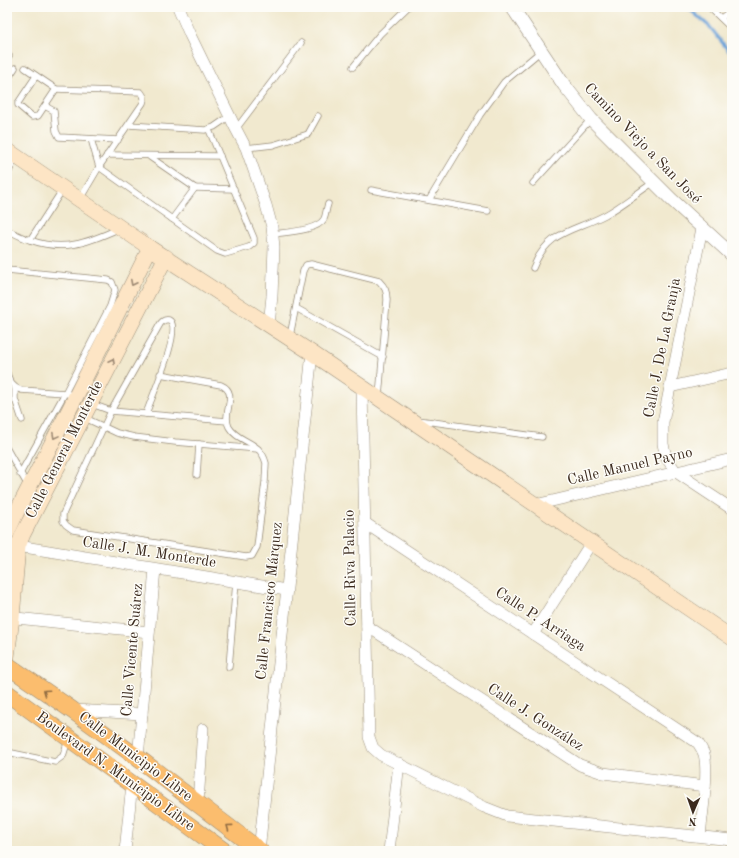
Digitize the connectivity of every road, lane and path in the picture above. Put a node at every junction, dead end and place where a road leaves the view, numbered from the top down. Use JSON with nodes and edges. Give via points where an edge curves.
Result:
{"nodes":[{"id":1,"x":178,"y":7,"type":"edge"},
{"id":2,"x":408,"y":7,"type":"edge"},
{"id":3,"x":512,"y":7,"type":"edge"},
{"id":4,"x":709,"y":7,"type":"edge"},
{"id":5,"x":732,"y":10,"type":"edge"},
{"id":6,"x":721,"y":18,"type":"junction"},
{"id":7,"x":732,"y":29,"type":"edge"},
{"id":8,"x":301,"y":43,"type":"dead end"},
{"id":9,"x":541,"y":50,"type":"junction"},
{"id":10,"x":354,"y":67,"type":"dead end"},
{"id":11,"x":15,"y":68,"type":"dead end"},
{"id":12,"x":25,"y":68,"type":"dead end"},
{"id":13,"x":36,"y":76,"type":"junction"},
{"id":14,"x":7,"y":80,"type":"edge"},
{"id":15,"x":56,"y":89,"type":"junction"},
{"id":16,"x":45,"y":106,"type":"junction"},
{"id":17,"x":230,"y":116,"type":"junction"},
{"id":18,"x":318,"y":116,"type":"dead end"},
{"id":19,"x":591,"y":119,"type":"junction"},
{"id":20,"x":129,"y":125,"type":"junction"},
{"id":21,"x":236,"y":129,"type":"junction"},
{"id":22,"x":209,"y":130,"type":"junction"},
{"id":23,"x":91,"y":139,"type":"junction"},
{"id":24,"x":118,"y":140,"type":"junction"},
{"id":25,"x":246,"y":148,"type":"junction"},
{"id":26,"x":12,"y":153,"type":"edge"},
{"id":27,"x":107,"y":155,"type":"junction"},
{"id":28,"x":150,"y":156,"type":"junction"},
{"id":29,"x":220,"y":156,"type":"junction"},
{"id":30,"x":99,"y":167,"type":"junction"},
{"id":31,"x":7,"y":175,"type":"edge"},
{"id":32,"x":654,"y":182,"type":"junction"},
{"id":33,"x":533,"y":183,"type":"dead end"},
{"id":34,"x":63,"y":188,"type":"junction"},
{"id":35,"x":195,"y":188,"type":"junction"},
{"id":36,"x":234,"y":189,"type":"junction"},
{"id":37,"x":370,"y":190,"type":"dead end"},
{"id":38,"x":80,"y":200,"type":"junction"},
{"id":39,"x":429,"y":200,"type":"junction"},
{"id":40,"x":328,"y":204,"type":"dead end"},
{"id":41,"x":488,"y":210,"type":"dead end"},
{"id":42,"x":172,"y":219,"type":"junction"},
{"id":43,"x":122,"y":227,"type":"junction"},
{"id":44,"x":702,"y":228,"type":"junction"},
{"id":45,"x":7,"y":230,"type":"edge"},
{"id":46,"x":273,"y":234,"type":"junction"},
{"id":47,"x":30,"y":240,"type":"junction"},
{"id":48,"x":150,"y":248,"type":"junction"},
{"id":49,"x":732,"y":255,"type":"edge"},
{"id":50,"x":166,"y":257,"type":"junction"},
{"id":51,"x":533,"y":268,"type":"dead end"},
{"id":52,"x":7,"y":270,"type":"edge"},
{"id":53,"x":296,"y":308,"type":"junction"},
{"id":54,"x":269,"y":325,"type":"junction"},
{"id":55,"x":290,"y":339,"type":"junction"},
{"id":56,"x":312,"y":353,"type":"junction"},
{"id":57,"x":383,"y":357,"type":"junction"},
{"id":58,"x":7,"y":373,"type":"edge"},
{"id":59,"x":732,"y":373,"type":"edge"},
{"id":60,"x":160,"y":374,"type":"junction"},
{"id":61,"x":670,"y":387,"type":"junction"},
{"id":62,"x":15,"y":388,"type":"junction"},
{"id":63,"x":362,"y":388,"type":"junction"},
{"id":64,"x":70,"y":395,"type":"junction"},
{"id":65,"x":379,"y":399,"type":"junction"},
{"id":66,"x":90,"y":403,"type":"junction"},
{"id":67,"x":64,"y":408,"type":"junction"},
{"id":68,"x":111,"y":411,"type":"junction"},
{"id":69,"x":146,"y":414,"type":"junction"},
{"id":70,"x":83,"y":416,"type":"junction"},
{"id":71,"x":407,"y":418,"type":"junction"},
{"id":72,"x":22,"y":420,"type":"dead end"},
{"id":73,"x":227,"y":421,"type":"junction"},
{"id":74,"x":103,"y":427,"type":"junction"},
{"id":75,"x":542,"y":437,"type":"dead end"},
{"id":76,"x":199,"y":444,"type":"junction"},
{"id":77,"x":7,"y":450,"type":"edge"},
{"id":78,"x":260,"y":450,"type":"junction"},
{"id":79,"x":732,"y":459,"type":"edge"},
{"id":80,"x":676,"y":472,"type":"junction"},
{"id":81,"x":20,"y":474,"type":"junction"},
{"id":82,"x":198,"y":474,"type":"dead end"},
{"id":83,"x":29,"y":487,"type":"junction"},
{"id":84,"x":535,"y":505,"type":"junction"},
{"id":85,"x":732,"y":509,"type":"edge"},
{"id":86,"x":365,"y":523,"type":"junction"},
{"id":87,"x":7,"y":533,"type":"edge"},
{"id":88,"x":16,"y":541,"type":"edge"},
{"id":89,"x":591,"y":543,"type":"junction"},
{"id":90,"x":155,"y":569,"type":"junction"},
{"id":91,"x":236,"y":582,"type":"junction"},
{"id":92,"x":286,"y":590,"type":"junction"},
{"id":93,"x":10,"y":618,"type":"edge"},
{"id":94,"x":367,"y":626,"type":"junction"},
{"id":95,"x":149,"y":632,"type":"junction"},
{"id":96,"x":533,"y":634,"type":"junction"},
{"id":97,"x":732,"y":638,"type":"edge"},
{"id":98,"x":7,"y":657,"type":"edge"},
{"id":99,"x":7,"y":665,"type":"edge"},
{"id":100,"x":229,"y":667,"type":"dead end"},
{"id":101,"x":7,"y":688,"type":"edge"},
{"id":102,"x":7,"y":693,"type":"edge"},
{"id":103,"x":7,"y":697,"type":"edge"},
{"id":104,"x":72,"y":710,"type":"junction"},
{"id":105,"x":142,"y":714,"type":"junction"},
{"id":106,"x":203,"y":729,"type":"dead end"},
{"id":107,"x":69,"y":738,"type":"junction"},
{"id":108,"x":7,"y":752,"type":"edge"},
{"id":109,"x":138,"y":758,"type":"junction"},
{"id":110,"x":399,"y":763,"type":"junction"},
{"id":111,"x":132,"y":784,"type":"junction"},
{"id":112,"x":705,"y":786,"type":"junction"},
{"id":113,"x":198,"y":804,"type":"junction"},
{"id":114,"x":700,"y":836,"type":"junction"},
{"id":115,"x":732,"y":840,"type":"edge"},
{"id":116,"x":125,"y":851,"type":"edge"},
{"id":117,"x":224,"y":851,"type":"edge"},
{"id":118,"x":259,"y":851,"type":"edge"},
{"id":119,"x":389,"y":851,"type":"edge"}],
"edges":[{"from":1,"to":17,"type":"street"},
{"from":2,"to":10,"type":"lane","via":[[380,34]]},
{"from":3,"to":9,"type":"street","name":"Camino Viejo a San José"},
{"from":4,"to":6,"type":"lane"},
{"from":5,"to":6,"type":"lane"},
{"from":6,"to":7,"type":"lane"},
{"from":8,"to":21,"type":"lane"},
{"from":9,"to":19,"type":"street","name":"Camino Viejo a San José"},
{"from":9,"to":39,"type":"lane","via":[[504,82],[480,116]]},
{"from":11,"to":14,"type":"lane"},
{"from":12,"to":13,"type":"lane"},
{"from":13,"to":15,"type":"lane"},
{"from":13,"to":16,"type":"lane","via":[[18,106],[32,117],[38,116]]},
{"from":15,"to":16,"type":"lane"},
{"from":15,"to":20,"type":"lane","via":[[141,92],[143,103]]},
{"from":16,"to":23,"type":"lane","via":[[54,111],[59,137]]},
{"from":17,"to":21,"type":"street"},
{"from":17,"to":22,"type":"lane"},
{"from":18,"to":25,"type":"lane","via":[[308,134],[273,145]]},
{"from":19,"to":32,"type":"street","name":"Camino Viejo a San José"},
{"from":19,"to":33,"type":"lane"},
{"from":20,"to":22,"type":"lane"},
{"from":20,"to":24,"type":"lane"},
{"from":21,"to":25,"type":"street"},
{"from":22,"to":29,"type":"lane"},
{"from":23,"to":24,"type":"lane"},
{"from":23,"to":30,"type":"lane"},
{"from":24,"to":27,"type":"lane"},
{"from":25,"to":46,"type":"street","via":[[266,204]]},
{"from":26,"to":31,"type":"lane"},
{"from":26,"to":34,"type":"main road"},
{"from":27,"to":28,"type":"lane"},
{"from":27,"to":30,"type":"lane"},
{"from":28,"to":29,"type":"lane"},
{"from":28,"to":35,"type":"lane"},
{"from":29,"to":36,"type":"lane"},
{"from":30,"to":38,"type":"lane"},
{"from":30,"to":42,"type":"lane"},
{"from":32,"to":44,"type":"street","name":"Camino Viejo a San José"},
{"from":32,"to":51,"type":"lane","via":[[603,215],[552,240],[538,255]]},
{"from":34,"to":38,"type":"main road"},
{"from":34,"to":47,"type":"lane"},
{"from":35,"to":36,"type":"lane"},
{"from":35,"to":42,"type":"lane"},
{"from":36,"to":42,"type":"lane","via":[[254,238],[254,243],[249,248],[221,254]]},
{"from":37,"to":39,"type":"lane"},
{"from":38,"to":43,"type":"main road"},
{"from":39,"to":41,"type":"lane"},
{"from":40,"to":46,"type":"lane","via":[[324,219],[318,225]]},
{"from":43,"to":47,"type":"lane","via":[[91,241],[70,246],[53,246]]},
{"from":43,"to":48,"type":"main road"},
{"from":44,"to":49,"type":"street","name":"Camino Viejo a San José"},
{"from":44,"to":61,"type":"street","name":"Calle J. De La Granja"},
{"from":45,"to":47,"type":"lane"},
{"from":46,"to":54,"type":"street","via":[[273,282]]},
{"from":48,"to":50,"type":"main road"},
{"from":48,"to":64,"type":"main road","name":"Calle General Monterde","one_way":true},
{"from":50,"to":54,"type":"main road"},
{"from":66,"to":50,"type":"main road","name":"Calle General Monterde","one_way":true},
{"from":52,"to":64,"type":"lane","via":[[112,282],[115,290],[110,306]]},
{"from":53,"to":55,"type":"lane"},
{"from":53,"to":57,"type":"lane"},
{"from":53,"to":57,"type":"lane","via":[[302,271],[311,264],[379,281],[384,286],[387,300]]},
{"from":54,"to":55,"type":"main road"},
{"from":55,"to":56,"type":"main road"},
{"from":56,"to":63,"type":"main road"},
{"from":56,"to":92,"type":"street","name":"Calle Francisco Márquez"},
{"from":57,"to":65,"type":"lane"},
{"from":58,"to":62,"type":"lane"},
{"from":59,"to":61,"type":"street"},
{"from":60,"to":68,"type":"lane","via":[[173,335],[173,325],[166,320],[159,326]]},
{"from":60,"to":69,"type":"lane"},
{"from":60,"to":73,"type":"lane","via":[[226,387],[230,396]]},
{"from":61,"to":80,"type":"street","name":"Calle J. De La Granja","via":[[663,422],[663,444],[666,457]]},
{"from":62,"to":64,"type":"lane"},
{"from":62,"to":72,"type":"lane","via":[[15,399]]},
{"from":63,"to":65,"type":"main road"},
{"from":63,"to":86,"type":"street","name":"Calle Riva Palacio"},
{"from":64,"to":66,"type":"lane"},
{"from":64,"to":67,"type":"main road","name":"Calle General Monterde"},
{"from":65,"to":71,"type":"main road"},
{"from":66,"to":68,"type":"lane"},
{"from":66,"to":70,"type":"main road","name":"Calle General Monterde"},
{"from":67,"to":70,"type":"lane"},
{"from":67,"to":81,"type":"lane"},
{"from":67,"to":83,"type":"main road","name":"Calle General Monterde","one_way":true},
{"from":68,"to":69,"type":"lane"},
{"from":68,"to":74,"type":"lane"},
{"from":69,"to":73,"type":"lane"},
{"from":70,"to":74,"type":"lane"},
{"from":70,"to":88,"type":"main road","name":"Calle General Monterde"},
{"from":71,"to":75,"type":"lane"},
{"from":71,"to":84,"type":"main road"},
{"from":73,"to":78,"type":"lane","via":[[233,431]]},
{"from":74,"to":76,"type":"lane","via":[[134,437]]},
{"from":74,"to":78,"type":"lane","via":[[63,514],[66,525],[73,530],[246,557],[252,556],[255,552],[259,538],[266,471]]},
{"from":76,"to":78,"type":"lane"},
{"from":76,"to":82,"type":"lane"},
{"from":77,"to":81,"type":"lane"},
{"from":79,"to":80,"type":"street","name":"Calle Manuel Payno"},
{"from":80,"to":84,"type":"street","name":"Calle Manuel Payno"},
{"from":80,"to":85,"type":"street"},
{"from":81,"to":83,"type":"lane"},
{"from":83,"to":87,"type":"main road","name":"Calle General Monterde"},
{"from":84,"to":89,"type":"main road"},
{"from":86,"to":94,"type":"street","name":"Calle Riva Palacio"},
{"from":86,"to":96,"type":"street","name":"Calle P. Arriaga"},
{"from":87,"to":88,"type":"lane"},
{"from":88,"to":90,"type":"street","name":"Calle J. M. Monterde"},
{"from":88,"to":93,"type":"main road","name":"Calle General Monterde"},
{"from":89,"to":96,"type":"street"},
{"from":89,"to":97,"type":"main road"},
{"from":90,"to":91,"type":"street","name":"Calle J. M. Monterde"},
{"from":90,"to":95,"type":"street","name":"Calle Vicente Suárez"},
{"from":91,"to":92,"type":"street","name":"Calle J. M. Monterde"},
{"from":91,"to":100,"type":"lane"},
{"from":92,"to":118,"type":"street","name":"Calle Francisco Márquez"},
{"from":93,"to":95,"type":"street"},
{"from":93,"to":98,"type":"main road","name":"Calle General Monterde"},
{"from":94,"to":110,"type":"street","name":"Calle Riva Palacio","via":[[369,737],[378,753]]},
{"from":94,"to":112,"type":"street","name":"Calle J. González","via":[[580,765],[603,773]]},
{"from":95,"to":105,"type":"street","name":"Calle Vicente Suárez"},
{"from":96,"to":112,"type":"street","name":"Calle P. Arriaga","via":[[698,743],[705,759]]},
{"from":104,"to":99,"type":"main road","name":"Calle Municipio Libre","one_way":true},
{"from":101,"to":102,"type":"main road"},
{"from":102,"to":103,"type":"street"},
{"from":102,"to":107,"type":"main road","name":"Boulevard N. Municipio Libre"},
{"from":104,"to":105,"type":"street"},
{"from":104,"to":109,"type":"main road","name":"Calle Municipio Libre"},
{"from":105,"to":109,"type":"street","name":"Calle Vicente Suárez"},
{"from":106,"to":113,"type":"street"},
{"from":107,"to":108,"type":"lane","via":[[63,756],[55,762]]},
{"from":107,"to":111,"type":"main road","name":"Boulevard N. Municipio Libre"},
{"from":109,"to":113,"type":"main road","name":"Calle Municipio Libre"},
{"from":110,"to":114,"type":"street","via":[[490,810],[507,816]]},
{"from":110,"to":119,"type":"street"},
{"from":111,"to":116,"type":"street"},
{"from":111,"to":117,"type":"main road","name":"Boulevard N. Municipio Libre"},
{"from":112,"to":114,"type":"street"},
{"from":118,"to":113,"type":"main road","name":"Calle Municipio Libre","one_way":true},
{"from":114,"to":115,"type":"street"}]}
